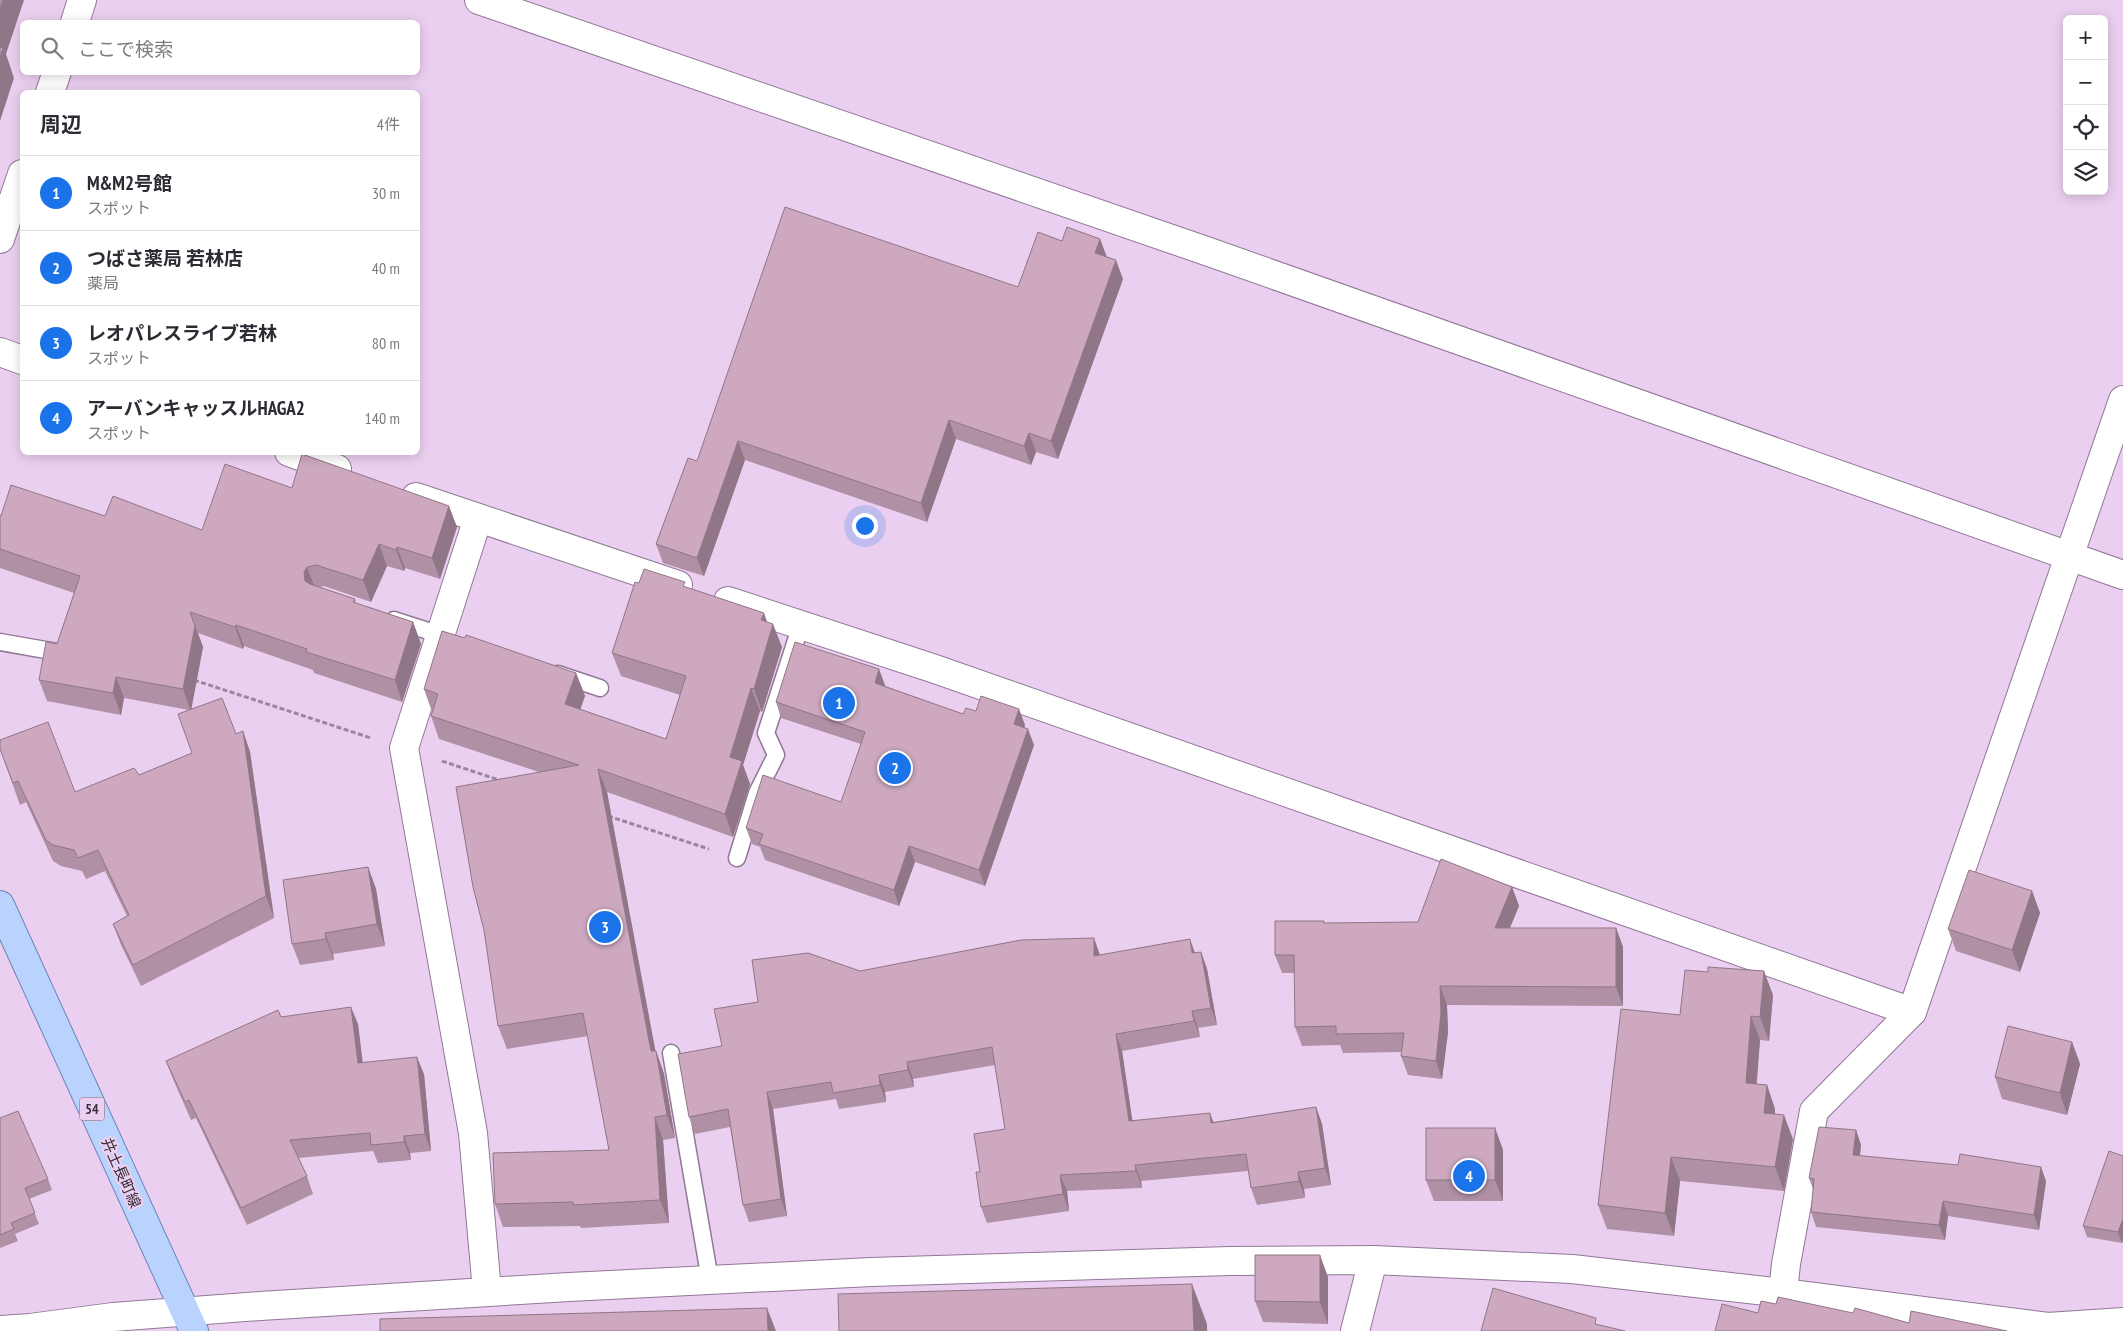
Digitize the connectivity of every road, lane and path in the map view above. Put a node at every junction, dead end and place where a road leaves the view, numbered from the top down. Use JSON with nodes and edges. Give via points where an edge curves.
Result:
{"nodes":[{"id":1,"x":82,"y":0,"type":"edge"},
{"id":2,"x":479,"y":0,"type":"edge"},
{"id":3,"x":76,"y":20,"type":"edge"},
{"id":4,"x":56,"y":75,"type":"edge"},
{"id":5,"x":51,"y":90,"type":"edge"},
{"id":6,"x":20,"y":180,"type":"edge"},
{"id":7,"x":0,"y":239,"type":"edge"},
{"id":8,"x":0,"y":352,"type":"edge"},
{"id":9,"x":20,"y":359,"type":"edge"},
{"id":10,"x":2123,"y":400,"type":"edge"},
{"id":11,"x":297,"y":455,"type":"edge"},
{"id":12,"x":361,"y":478,"type":"edge"},
{"id":13,"x":388,"y":487,"type":"edge"},
{"id":14,"x":478,"y":518,"type":"junction"},
{"id":15,"x":2068,"y":556,"type":"junction"},
{"id":16,"x":2123,"y":575,"type":"edge"},
{"id":17,"x":376,"y":614,"type":"edge"},
{"id":18,"x":801,"y":626,"type":"junction"},
{"id":19,"x":450,"y":638,"type":"junction"},
{"id":20,"x":0,"y":642,"type":"edge"},
{"id":21,"x":57,"y":652,"type":"edge"},
{"id":22,"x":544,"y":669,"type":"edge"},
{"id":23,"x":192,"y":679,"type":"dead end"},
{"id":24,"x":600,"y":688,"type":"dead end"},
{"id":25,"x":404,"y":748,"type":"junction"},
{"id":26,"x":506,"y":782,"type":"edge"},
{"id":27,"x":608,"y":816,"type":"edge"},
{"id":28,"x":737,"y":858,"type":"joint"},
{"id":29,"x":0,"y":905,"type":"edge"},
{"id":30,"x":1912,"y":1012,"type":"junction"},
{"id":31,"x":671,"y":1053,"type":"dead end"},
{"id":32,"x":1373,"y":1260,"type":"junction"},
{"id":33,"x":710,"y":1280,"type":"junction"},
{"id":34,"x":487,"y":1291,"type":"junction"},
{"id":35,"x":1783,"y":1293,"type":"junction"},
{"id":36,"x":189,"y":1322,"type":"edge"},
{"id":37,"x":2118,"y":1326,"type":"edge"},
{"id":38,"x":0,"y":1330,"type":"edge"},
{"id":39,"x":1354,"y":1331,"type":"edge"}],
"edges":[{"from":1,"to":3,"type":"street"},
{"from":2,"to":15,"type":"street","via":[[1212,253]]},
{"from":4,"to":5,"type":"street"},
{"from":6,"to":7,"type":"street"},
{"from":8,"to":9,"type":"street"},
{"from":10,"to":15,"type":"street"},
{"from":11,"to":12,"type":"street"},
{"from":13,"to":14,"type":"street"},
{"from":14,"to":18,"type":"street"},
{"from":14,"to":19,"type":"street"},
{"from":15,"to":16,"type":"street"},
{"from":15,"to":30,"type":"street"},
{"from":17,"to":19,"type":"lane"},
{"from":18,"to":28,"type":"lane","via":[[766,733],[776,755],[757,793]]},
{"from":18,"to":30,"type":"street","via":[[935,669]]},
{"from":19,"to":25,"type":"street"},
{"from":20,"to":21,"type":"lane"},
{"from":22,"to":24,"type":"lane"},
{"from":23,"to":25,"type":"path"},
{"from":25,"to":26,"type":"path"},
{"from":25,"to":34,"type":"street","via":[[473,1133]]},
{"from":27,"to":28,"type":"path"},
{"from":29,"to":36,"type":"main road","name":"井土長町線","number":"54"},
{"from":30,"to":35,"type":"street","via":[[1814,1112]]},
{"from":31,"to":33,"type":"lane"},
{"from":32,"to":33,"type":"street","via":[[871,1272]]},
{"from":32,"to":35,"type":"street","via":[[1572,1269]]},
{"from":32,"to":39,"type":"street"},
{"from":33,"to":34,"type":"street"},
{"from":34,"to":36,"type":"street"},
{"from":35,"to":37,"type":"street","via":[[2048,1327]]},
{"from":36,"to":38,"type":"street","via":[[114,1317]]}]}
